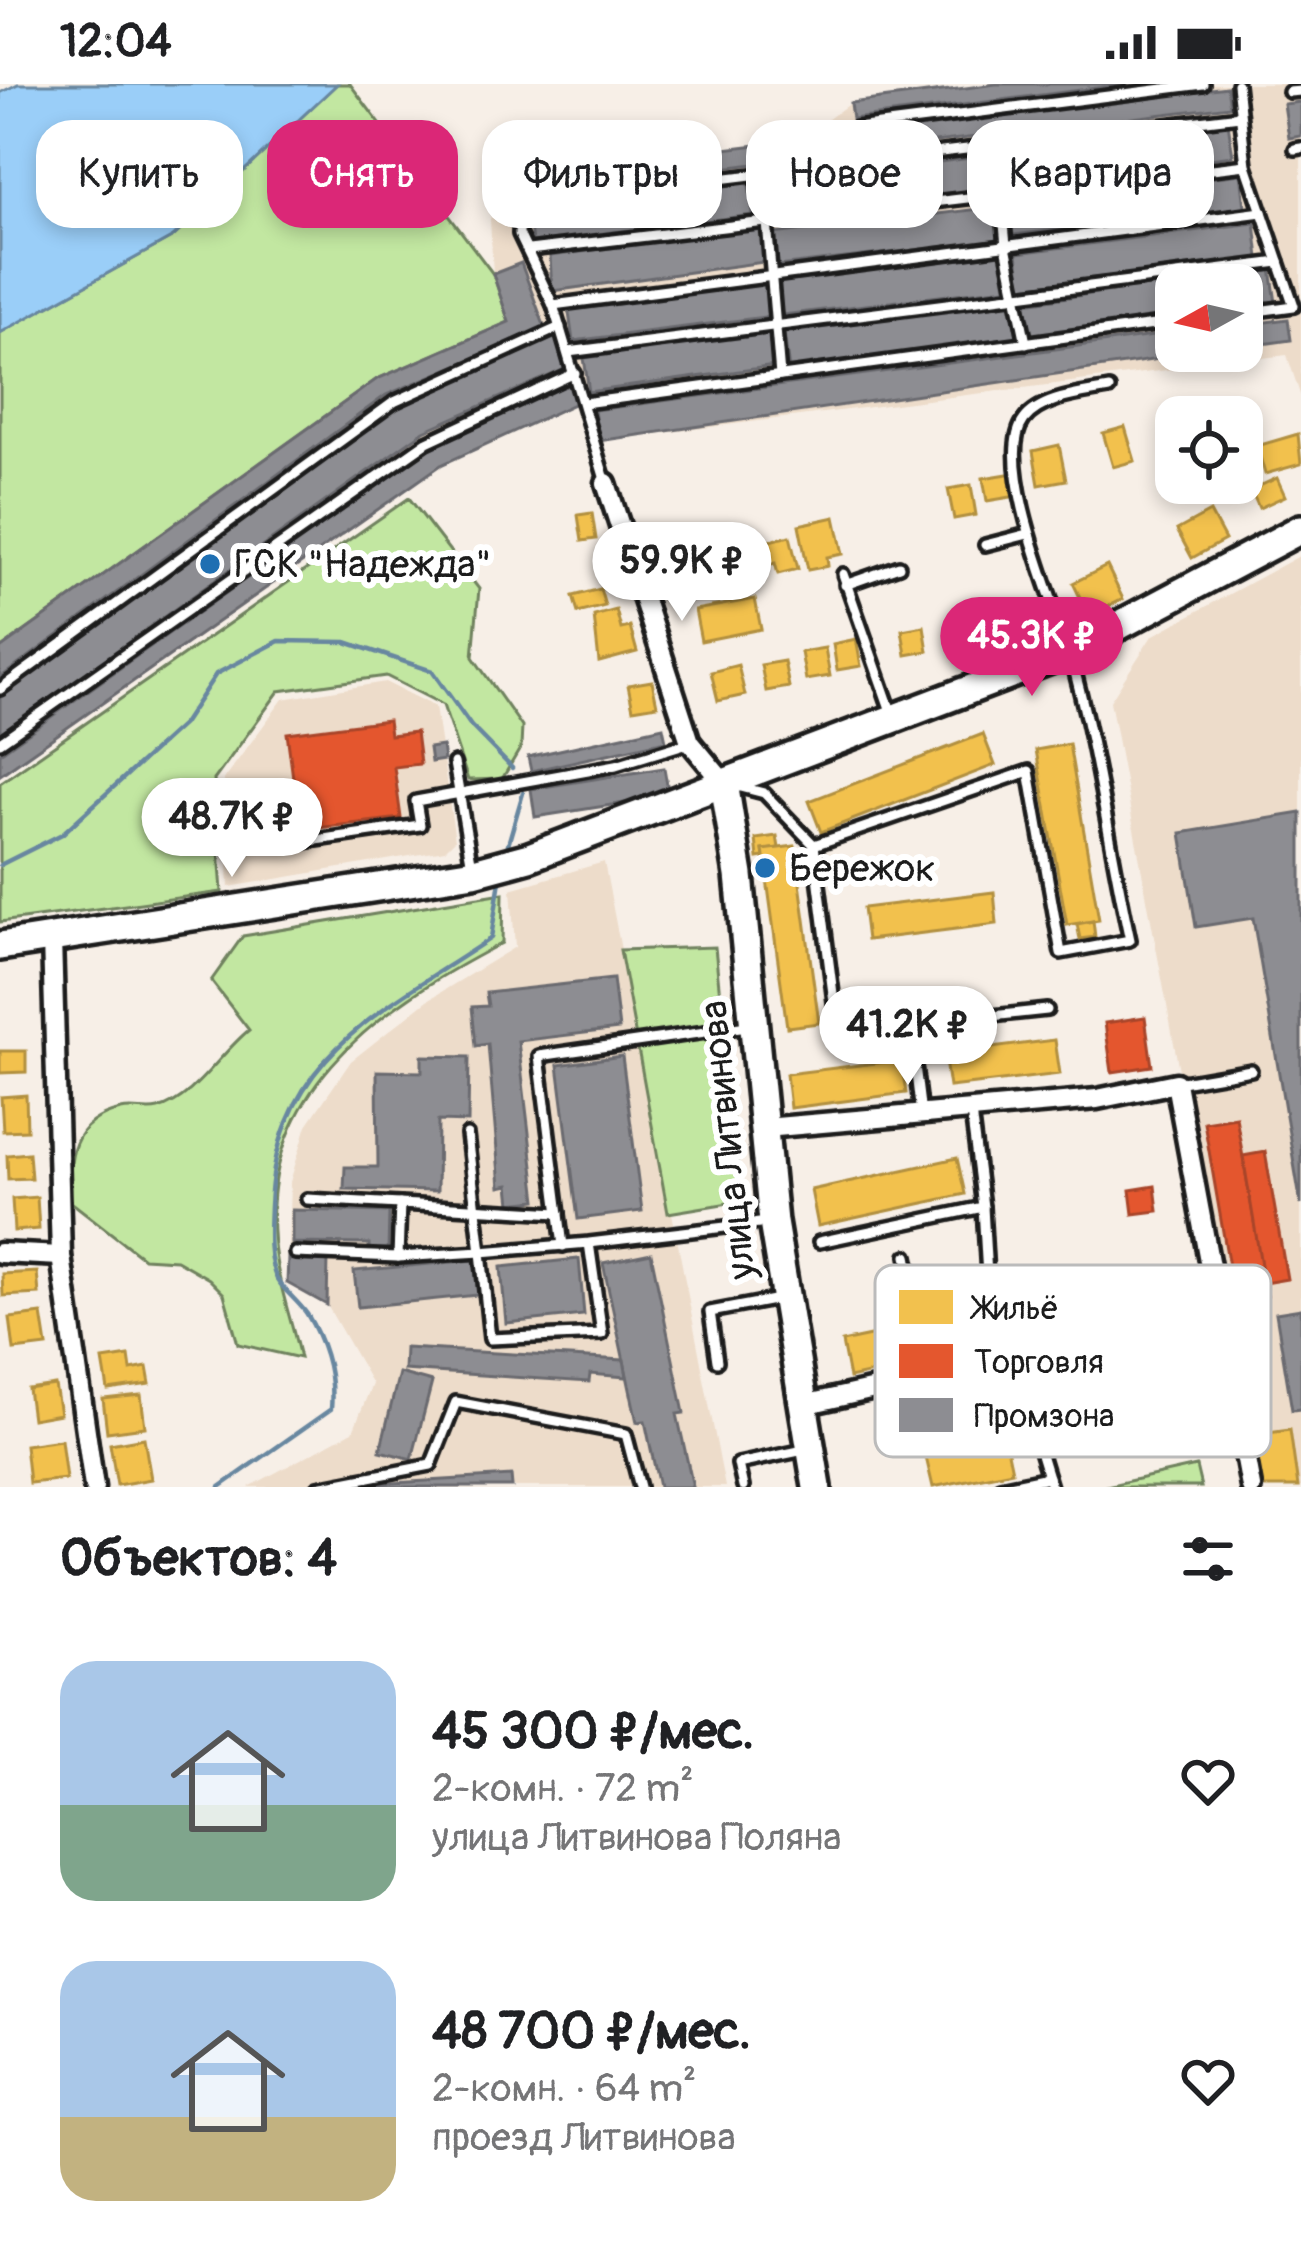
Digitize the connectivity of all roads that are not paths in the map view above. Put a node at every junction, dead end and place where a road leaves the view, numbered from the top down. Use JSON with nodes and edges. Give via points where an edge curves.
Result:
{"nodes":[{"id":1,"x":1203,"y":84,"type":"edge"},
{"id":2,"x":1237,"y":84,"type":"edge"},
{"id":3,"x":1240,"y":116,"type":"junction"},
{"id":4,"x":919,"y":120,"type":"edge"},
{"id":5,"x":1206,"y":120,"type":"edge"},
{"id":6,"x":1246,"y":165,"type":"junction"},
{"id":7,"x":1214,"y":169,"type":"edge"},
{"id":8,"x":746,"y":176,"type":"edge"},
{"id":9,"x":1262,"y":212,"type":"junction"},
{"id":10,"x":746,"y":224,"type":"edge"},
{"id":11,"x":767,"y":228,"type":"edge"},
{"id":12,"x":1005,"y":228,"type":"edge"},
{"id":13,"x":1006,"y":246,"type":"junction"},
{"id":14,"x":529,"y":250,"type":"junction"},
{"id":15,"x":1279,"y":262,"type":"junction"},
{"id":16,"x":772,"y":277,"type":"junction"},
{"id":17,"x":1017,"y":295,"type":"junction"},
{"id":18,"x":553,"y":305,"type":"junction"},
{"id":19,"x":1263,"y":311,"type":"edge"},
{"id":20,"x":1155,"y":325,"type":"edge"},
{"id":21,"x":776,"y":326,"type":"junction"},
{"id":22,"x":560,"y":327,"type":"junction"},
{"id":23,"x":1026,"y":343,"type":"junction"},
{"id":24,"x":568,"y":352,"type":"junction"},
{"id":25,"x":575,"y":373,"type":"junction"},
{"id":26,"x":780,"y":376,"type":"junction"},
{"id":27,"x":1109,"y":388,"type":"dead end"},
{"id":28,"x":584,"y":403,"type":"junction"},
{"id":29,"x":606,"y":483,"type":"joint"},
{"id":30,"x":1301,"y":530,"type":"edge"},
{"id":31,"x":1028,"y":534,"type":"junction"},
{"id":32,"x":985,"y":545,"type":"dead end"},
{"id":33,"x":725,"y":565,"type":"dead end"},
{"id":34,"x":899,"y":566,"type":"dead end"},
{"id":35,"x":639,"y":586,"type":"junction"},
{"id":36,"x":1069,"y":652,"type":"junction"},
{"id":37,"x":0,"y":689,"type":"edge"},
{"id":38,"x":893,"y":717,"type":"junction"},
{"id":39,"x":0,"y":742,"type":"edge"},
{"id":40,"x":691,"y":742,"type":"junction"},
{"id":41,"x":454,"y":763,"type":"dead end"},
{"id":42,"x":724,"y":783,"type":"junction"},
{"id":43,"x":459,"y":794,"type":"junction"},
{"id":44,"x":280,"y":825,"type":"dead end"},
{"id":45,"x":814,"y":845,"type":"junction"},
{"id":46,"x":473,"y":872,"type":"junction"},
{"id":47,"x":52,"y":939,"type":"junction"},
{"id":48,"x":0,"y":946,"type":"edge"},
{"id":49,"x":1047,"y":1010,"type":"dead end"},
{"id":50,"x":754,"y":1025,"type":"junction"},
{"id":51,"x":910,"y":1025,"type":"junction"},
{"id":52,"x":1251,"y":1070,"type":"dead end"},
{"id":53,"x":1176,"y":1083,"type":"junction"},
{"id":54,"x":970,"y":1108,"type":"junction"},
{"id":55,"x":921,"y":1114,"type":"junction"},
{"id":56,"x":765,"y":1129,"type":"junction"},
{"id":57,"x":466,"y":1135,"type":"dead end"},
{"id":58,"x":307,"y":1199,"type":"dead end"},
{"id":59,"x":400,"y":1204,"type":"junction"},
{"id":60,"x":478,"y":1205,"type":"junction"},
{"id":61,"x":983,"y":1208,"type":"junction"},
{"id":62,"x":560,"y":1214,"type":"junction"},
{"id":63,"x":773,"y":1222,"type":"junction"},
{"id":64,"x":819,"y":1242,"type":"dead end"},
{"id":65,"x":590,"y":1243,"type":"junction"},
{"id":66,"x":563,"y":1246,"type":"junction"},
{"id":67,"x":295,"y":1252,"type":"dead end"},
{"id":68,"x":481,"y":1252,"type":"junction"},
{"id":69,"x":0,"y":1253,"type":"edge"},
{"id":70,"x":61,"y":1256,"type":"junction"},
{"id":71,"x":908,"y":1256,"type":"dead end"},
{"id":72,"x":398,"y":1257,"type":"junction"},
{"id":73,"x":910,"y":1265,"type":"edge"},
{"id":74,"x":986,"y":1265,"type":"edge"},
{"id":75,"x":1209,"y":1265,"type":"edge"},
{"id":76,"x":785,"y":1298,"type":"junction"},
{"id":77,"x":717,"y":1361,"type":"dead end"},
{"id":78,"x":875,"y":1389,"type":"edge"},
{"id":79,"x":803,"y":1405,"type":"junction"},
{"id":80,"x":810,"y":1449,"type":"junction"},
{"id":81,"x":1245,"y":1457,"type":"edge"},
{"id":82,"x":1049,"y":1482,"type":"edge"},
{"id":83,"x":94,"y":1487,"type":"edge"},
{"id":84,"x":319,"y":1487,"type":"edge"},
{"id":85,"x":640,"y":1487,"type":"edge"},
{"id":86,"x":743,"y":1487,"type":"edge"},
{"id":87,"x":817,"y":1487,"type":"edge"},
{"id":88,"x":1000,"y":1487,"type":"edge"},
{"id":89,"x":1251,"y":1487,"type":"edge"}],
"edges":[{"from":1,"to":4,"type":"lane"},
{"from":2,"to":3,"type":"lane"},
{"from":3,"to":5,"type":"lane"},
{"from":3,"to":6,"type":"lane"},
{"from":6,"to":7,"type":"lane"},
{"from":6,"to":9,"type":"lane"},
{"from":8,"to":14,"type":"lane","via":[[520,203],[519,234]]},
{"from":9,"to":13,"type":"lane"},
{"from":9,"to":15,"type":"lane"},
{"from":10,"to":14,"type":"lane"},
{"from":11,"to":16,"type":"lane"},
{"from":12,"to":13,"type":"lane"},
{"from":13,"to":16,"type":"lane"},
{"from":13,"to":17,"type":"lane"},
{"from":14,"to":18,"type":"lane"},
{"from":15,"to":17,"type":"lane"},
{"from":15,"to":19,"type":"lane","via":[[1294,306]]},
{"from":16,"to":18,"type":"lane"},
{"from":16,"to":21,"type":"lane"},
{"from":17,"to":21,"type":"lane"},
{"from":17,"to":23,"type":"lane"},
{"from":18,"to":22,"type":"lane"},
{"from":20,"to":23,"type":"lane"},
{"from":21,"to":24,"type":"lane"},
{"from":21,"to":26,"type":"lane"},
{"from":22,"to":24,"type":"lane"},
{"from":22,"to":37,"type":"lane","via":[[394,402]]},
{"from":23,"to":26,"type":"lane"},
{"from":24,"to":25,"type":"lane"},
{"from":25,"to":28,"type":"lane"},
{"from":25,"to":39,"type":"lane","via":[[428,442]]},
{"from":26,"to":28,"type":"lane"},
{"from":27,"to":31,"type":"lane","via":[[1036,409],[1022,422]]},
{"from":28,"to":29,"type":"lane"},
{"from":29,"to":35,"type":"street"},
{"from":30,"to":36,"type":"main road"},
{"from":31,"to":32,"type":"lane"},
{"from":31,"to":36,"type":"lane"},
{"from":33,"to":35,"type":"lane"},
{"from":34,"to":38,"type":"lane","via":[[844,580]]},
{"from":35,"to":40,"type":"street"},
{"from":36,"to":38,"type":"main road"},
{"from":36,"to":45,"type":"lane","via":[[1130,940],[1061,953],[1029,771]]},
{"from":38,"to":42,"type":"main road"},
{"from":40,"to":42,"type":"street"},
{"from":40,"to":43,"type":"lane","via":[[616,765]]},
{"from":41,"to":43,"type":"lane"},
{"from":42,"to":45,"type":"lane","via":[[764,793]]},
{"from":42,"to":46,"type":"main road"},
{"from":42,"to":50,"type":"main road","name":"улица Литвинова"},
{"from":43,"to":44,"type":"lane","via":[[416,801],[420,825],[282,844]]},
{"from":43,"to":46,"type":"lane"},
{"from":45,"to":51,"type":"lane","via":[[838,1033]]},
{"from":46,"to":47,"type":"main road"},
{"from":47,"to":48,"type":"main road"},
{"from":47,"to":70,"type":"street"},
{"from":49,"to":51,"type":"lane"},
{"from":50,"to":56,"type":"main road","name":"улица Литвинова"},
{"from":50,"to":62,"type":"lane","via":[[539,1056]]},
{"from":51,"to":55,"type":"lane"},
{"from":52,"to":53,"type":"lane"},
{"from":53,"to":54,"type":"street","via":[[1097,1099]]},
{"from":53,"to":75,"type":"street"},
{"from":54,"to":55,"type":"street"},
{"from":54,"to":61,"type":"lane"},
{"from":55,"to":56,"type":"street"},
{"from":56,"to":63,"type":"main road","name":"улица Литвинова"},
{"from":57,"to":60,"type":"lane"},
{"from":58,"to":59,"type":"lane"},
{"from":59,"to":60,"type":"lane"},
{"from":59,"to":72,"type":"lane"},
{"from":60,"to":62,"type":"lane"},
{"from":60,"to":68,"type":"lane"},
{"from":61,"to":64,"type":"lane"},
{"from":61,"to":74,"type":"lane"},
{"from":62,"to":66,"type":"lane"},
{"from":63,"to":65,"type":"lane"},
{"from":63,"to":76,"type":"main road","name":"улица Литвинова"},
{"from":65,"to":66,"type":"lane"},
{"from":65,"to":68,"type":"lane","via":[[602,1334],[490,1339]]},
{"from":66,"to":68,"type":"lane"},
{"from":67,"to":72,"type":"lane"},
{"from":68,"to":72,"type":"lane"},
{"from":69,"to":70,"type":"street"},
{"from":70,"to":83,"type":"street"},
{"from":71,"to":73,"type":"lane"},
{"from":76,"to":77,"type":"lane","via":[[710,1312]]},
{"from":76,"to":79,"type":"main road","name":"улица Литвинова"},
{"from":78,"to":79,"type":"street"},
{"from":79,"to":80,"type":"main road","name":"улица Литвинова"},
{"from":80,"to":86,"type":"lane","via":[[738,1464]]},
{"from":80,"to":87,"type":"main road","name":"улица Литвинова"},
{"from":81,"to":89,"type":"street"},
{"from":82,"to":88,"type":"lane"},
{"from":84,"to":85,"type":"lane","via":[[431,1465],[455,1402],[626,1434]]}]}
